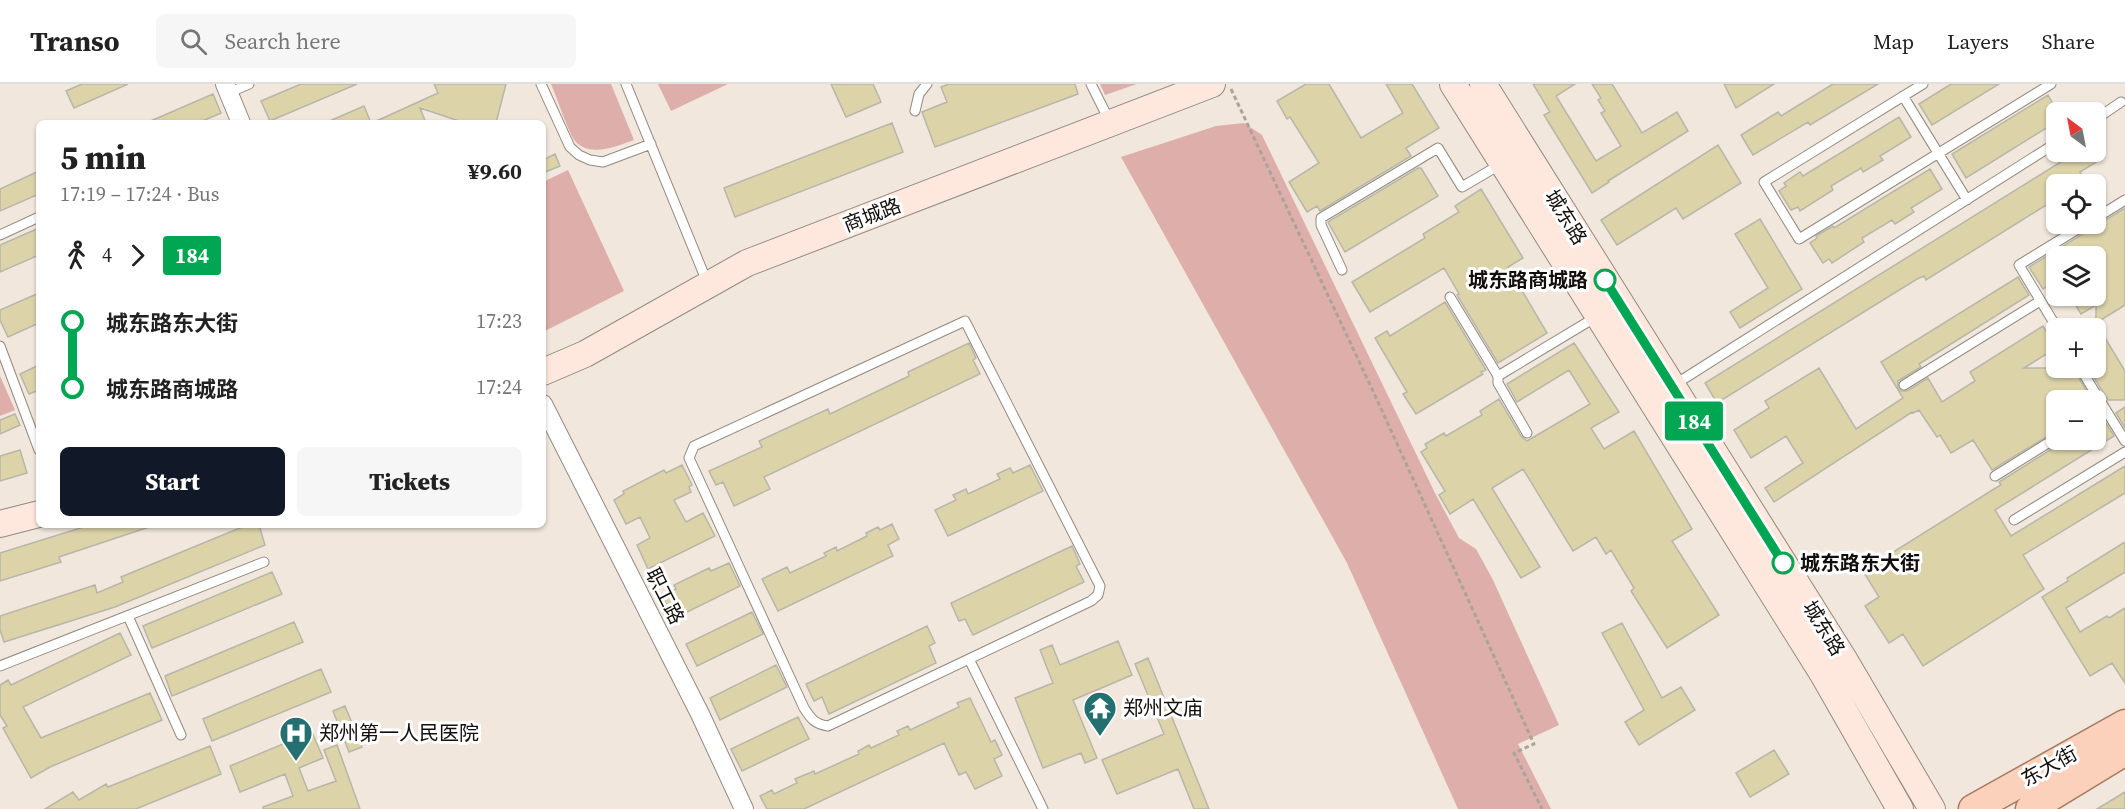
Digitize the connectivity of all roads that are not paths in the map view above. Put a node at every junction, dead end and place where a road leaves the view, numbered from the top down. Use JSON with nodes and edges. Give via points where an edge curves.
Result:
{"nodes":[{"id":1,"x":249,"y":84,"type":"edge"},
{"id":2,"x":541,"y":84,"type":"edge"},
{"id":3,"x":627,"y":84,"type":"edge"},
{"id":4,"x":927,"y":84,"type":"edge"},
{"id":5,"x":1091,"y":84,"type":"edge"},
{"id":6,"x":1212,"y":84,"type":"edge"},
{"id":7,"x":1453,"y":84,"type":"edge"},
{"id":8,"x":1483,"y":84,"type":"edge"},
{"id":9,"x":1923,"y":84,"type":"edge"},
{"id":10,"x":2051,"y":84,"type":"edge"},
{"id":11,"x":227,"y":89,"type":"edge"},
{"id":12,"x":1904,"y":96,"type":"junction"},
{"id":13,"x":2121,"y":102,"type":"dead end"},
{"id":14,"x":915,"y":111,"type":"dead end"},
{"id":15,"x":2106,"y":112,"type":"edge"},
{"id":16,"x":240,"y":120,"type":"edge"},
{"id":17,"x":1110,"y":123,"type":"junction"},
{"id":18,"x":651,"y":144,"type":"junction"},
{"id":19,"x":2046,"y":149,"type":"edge"},
{"id":20,"x":1939,"y":153,"type":"junction"},
{"id":21,"x":1502,"y":163,"type":"junction"},
{"id":22,"x":1967,"y":200,"type":"junction"},
{"id":23,"x":2125,"y":200,"type":"edge"},
{"id":24,"x":2106,"y":212,"type":"edge"},
{"id":25,"x":36,"y":218,"type":"edge"},
{"id":26,"x":2070,"y":234,"type":"edge"},
{"id":27,"x":0,"y":235,"type":"edge"},
{"id":28,"x":1342,"y":270,"type":"dead end"},
{"id":29,"x":707,"y":284,"type":"junction"},
{"id":30,"x":1450,"y":297,"type":"dead end"},
{"id":31,"x":2040,"y":301,"type":"junction"},
{"id":32,"x":1598,"y":315,"type":"junction"},
{"id":33,"x":2051,"y":318,"type":"edge"},
{"id":34,"x":0,"y":346,"type":"edge"},
{"id":35,"x":546,"y":371,"type":"edge"},
{"id":36,"x":1498,"y":376,"type":"junction"},
{"id":37,"x":1904,"y":385,"type":"dead end"},
{"id":38,"x":1672,"y":386,"type":"junction"},
{"id":39,"x":546,"y":410,"type":"edge"},
{"id":40,"x":2106,"y":410,"type":"edge"},
{"id":41,"x":1527,"y":433,"type":"dead end"},
{"id":42,"x":2125,"y":441,"type":"edge"},
{"id":43,"x":36,"y":442,"type":"edge"},
{"id":44,"x":2046,"y":444,"type":"edge"},
{"id":45,"x":2125,"y":452,"type":"edge"},
{"id":46,"x":1995,"y":476,"type":"dead end"},
{"id":47,"x":36,"y":515,"type":"edge"},
{"id":48,"x":2014,"y":520,"type":"dead end"},
{"id":49,"x":0,"y":524,"type":"edge"},
{"id":50,"x":264,"y":562,"type":"dead end"},
{"id":51,"x":128,"y":615,"type":"junction"},
{"id":52,"x":969,"y":659,"type":"junction"},
{"id":53,"x":0,"y":666,"type":"edge"},
{"id":54,"x":2125,"y":724,"type":"edge"},
{"id":55,"x":181,"y":735,"type":"dead end"},
{"id":56,"x":2125,"y":751,"type":"edge"},
{"id":57,"x":744,"y":809,"type":"edge"},
{"id":58,"x":1043,"y":809,"type":"edge"},
{"id":59,"x":1900,"y":809,"type":"edge"},
{"id":60,"x":1932,"y":809,"type":"edge"},
{"id":61,"x":1973,"y":809,"type":"edge"},
{"id":62,"x":2030,"y":809,"type":"edge"}],
"edges":[{"from":1,"to":11,"type":"lane"},
{"from":2,"to":18,"type":"lane","via":[[570,147],[579,155],[603,162]]},
{"from":3,"to":18,"type":"lane"},
{"from":4,"to":14,"type":"lane","via":[[919,94]]},
{"from":5,"to":17,"type":"lane"},
{"from":6,"to":17,"type":"main road","name":"商城路"},
{"from":7,"to":21,"type":"main road","name":"城东路"},
{"from":8,"to":38,"type":"main road","name":"城东路"},
{"from":9,"to":12,"type":"lane"},
{"from":10,"to":20,"type":"lane"},
{"from":11,"to":16,"type":"street"},
{"from":12,"to":20,"type":"lane"},
{"from":12,"to":20,"type":"lane","via":[[1764,182],[1799,239]]},
{"from":13,"to":15,"type":"lane"},
{"from":17,"to":29,"type":"main road","name":"商城路","via":[[747,262]]},
{"from":18,"to":29,"type":"lane"},
{"from":19,"to":22,"type":"lane"},
{"from":20,"to":22,"type":"lane"},
{"from":21,"to":28,"type":"lane","via":[[1462,187],[1438,148],[1321,218]]},
{"from":21,"to":32,"type":"main road","name":"城东路"},
{"from":22,"to":38,"type":"lane"},
{"from":23,"to":24,"type":"lane"},
{"from":25,"to":27,"type":"lane"},
{"from":26,"to":31,"type":"lane","via":[[2019,265]]},
{"from":29,"to":35,"type":"main road","name":"商城路","via":[[585,354]]},
{"from":30,"to":36,"type":"lane"},
{"from":31,"to":33,"type":"lane"},
{"from":31,"to":37,"type":"lane"},
{"from":32,"to":36,"type":"lane"},
{"from":32,"to":59,"type":"main road","name":"城东路","via":[[1817,664]]},
{"from":34,"to":43,"type":"lane"},
{"from":36,"to":41,"type":"lane","via":[[1498,383]]},
{"from":38,"to":60,"type":"main road","name":"城东路","via":[[1845,661]]},
{"from":39,"to":57,"type":"street","name":"职工路"},
{"from":40,"to":42,"type":"lane"},
{"from":44,"to":46,"type":"lane"},
{"from":45,"to":48,"type":"lane"},
{"from":47,"to":49,"type":"main road"},
{"from":50,"to":51,"type":"lane"},
{"from":51,"to":53,"type":"lane"},
{"from":51,"to":55,"type":"lane"},
{"from":52,"to":52,"type":"lane","via":[[1091,601],[1100,586],[965,321],[694,446],[689,458],[811,719],[828,726]]},
{"from":52,"to":58,"type":"lane"},
{"from":54,"to":61,"type":"main road","name":"东大街"},
{"from":56,"to":62,"type":"main road","name":"东大街"}]}
